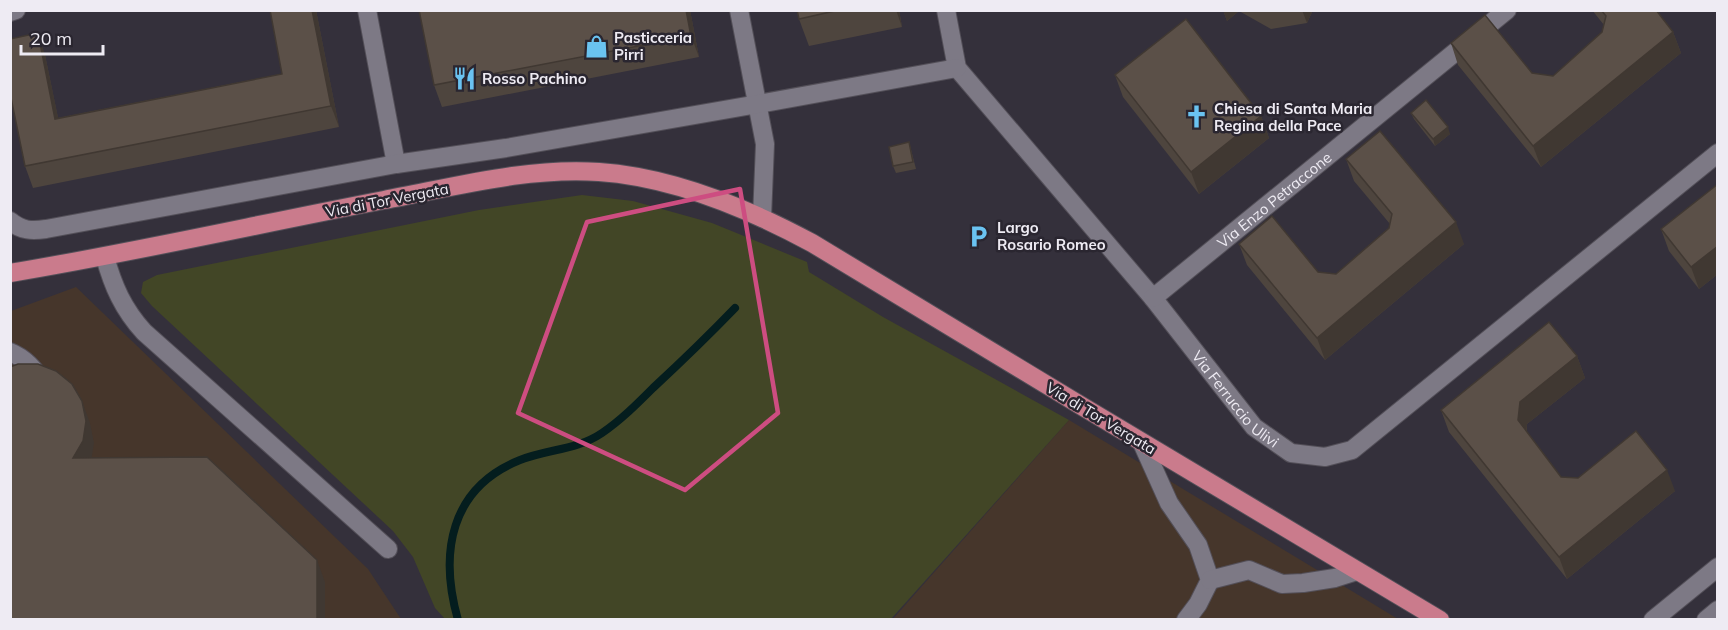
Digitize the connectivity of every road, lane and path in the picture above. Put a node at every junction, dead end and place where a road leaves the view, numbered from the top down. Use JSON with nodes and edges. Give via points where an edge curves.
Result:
{"nodes":[{"id":1,"x":16,"y":10,"type":"edge"},
{"id":2,"x":367,"y":10,"type":"edge"},
{"id":3,"x":739,"y":10,"type":"edge"},
{"id":4,"x":946,"y":10,"type":"edge"},
{"id":5,"x":1507,"y":10,"type":"edge"},
{"id":6,"x":10,"y":12,"type":"edge"},
{"id":7,"x":957,"y":68,"type":"junction"},
{"id":8,"x":758,"y":104,"type":"junction"},
{"id":9,"x":1718,"y":153,"type":"edge"},
{"id":10,"x":396,"y":164,"type":"junction"},
{"id":11,"x":762,"y":218,"type":"junction"},
{"id":12,"x":10,"y":221,"type":"edge"},
{"id":13,"x":105,"y":257,"type":"junction"},
{"id":14,"x":10,"y":273,"type":"edge"},
{"id":15,"x":1153,"y":298,"type":"junction"},
{"id":16,"x":10,"y":352,"type":"edge"},
{"id":17,"x":45,"y":386,"type":"edge"},
{"id":18,"x":1142,"y":443,"type":"junction"},
{"id":19,"x":388,"y":549,"type":"dead end"},
{"id":20,"x":1718,"y":567,"type":"edge"},
{"id":21,"x":1357,"y":570,"type":"junction"},
{"id":22,"x":1210,"y":580,"type":"junction"},
{"id":23,"x":1718,"y":610,"type":"edge"},
{"id":24,"x":1186,"y":620,"type":"edge"},
{"id":25,"x":1440,"y":620,"type":"edge"},
{"id":26,"x":1653,"y":620,"type":"edge"},
{"id":27,"x":1706,"y":620,"type":"edge"}],
"edges":[{"from":1,"to":6,"type":"street"},
{"from":2,"to":10,"type":"street"},
{"from":3,"to":8,"type":"street"},
{"from":4,"to":7,"type":"street"},
{"from":5,"to":15,"type":"street","name":"Via Enzo Petraccone"},
{"from":7,"to":8,"type":"street"},
{"from":7,"to":15,"type":"street","name":"Via Ferruccio Ulivi"},
{"from":8,"to":10,"type":"street"},
{"from":8,"to":11,"type":"street","via":[[765,144]]},
{"from":9,"to":15,"type":"street","name":"Via Ferruccio Ulivi","via":[[1352,450],[1325,457],[1292,453],[1254,427]]},
{"from":10,"to":12,"type":"street","via":[[46,229],[31,231]]},
{"from":11,"to":13,"type":"main road","name":"Via di Tor Vergata","via":[[660,183],[621,174],[572,171],[495,179]]},
{"from":11,"to":18,"type":"main road","name":"Via di Tor Vergata","via":[[813,243]]},
{"from":13,"to":14,"type":"main road","name":"Via di Tor Vergata"},
{"from":13,"to":19,"type":"street","via":[[120,300],[144,332]]},
{"from":16,"to":17,"type":"street","via":[[33,368]]},
{"from":18,"to":21,"type":"main road","name":"Via di Tor Vergata"},
{"from":18,"to":22,"type":"street","via":[[1169,503],[1198,545]]},
{"from":20,"to":26,"type":"street"},
{"from":21,"to":22,"type":"street","via":[[1303,583],[1282,584],[1249,570]]},
{"from":21,"to":25,"type":"main road","name":"Via di Tor Vergata"},
{"from":22,"to":24,"type":"street"},
{"from":23,"to":27,"type":"street"}]}
